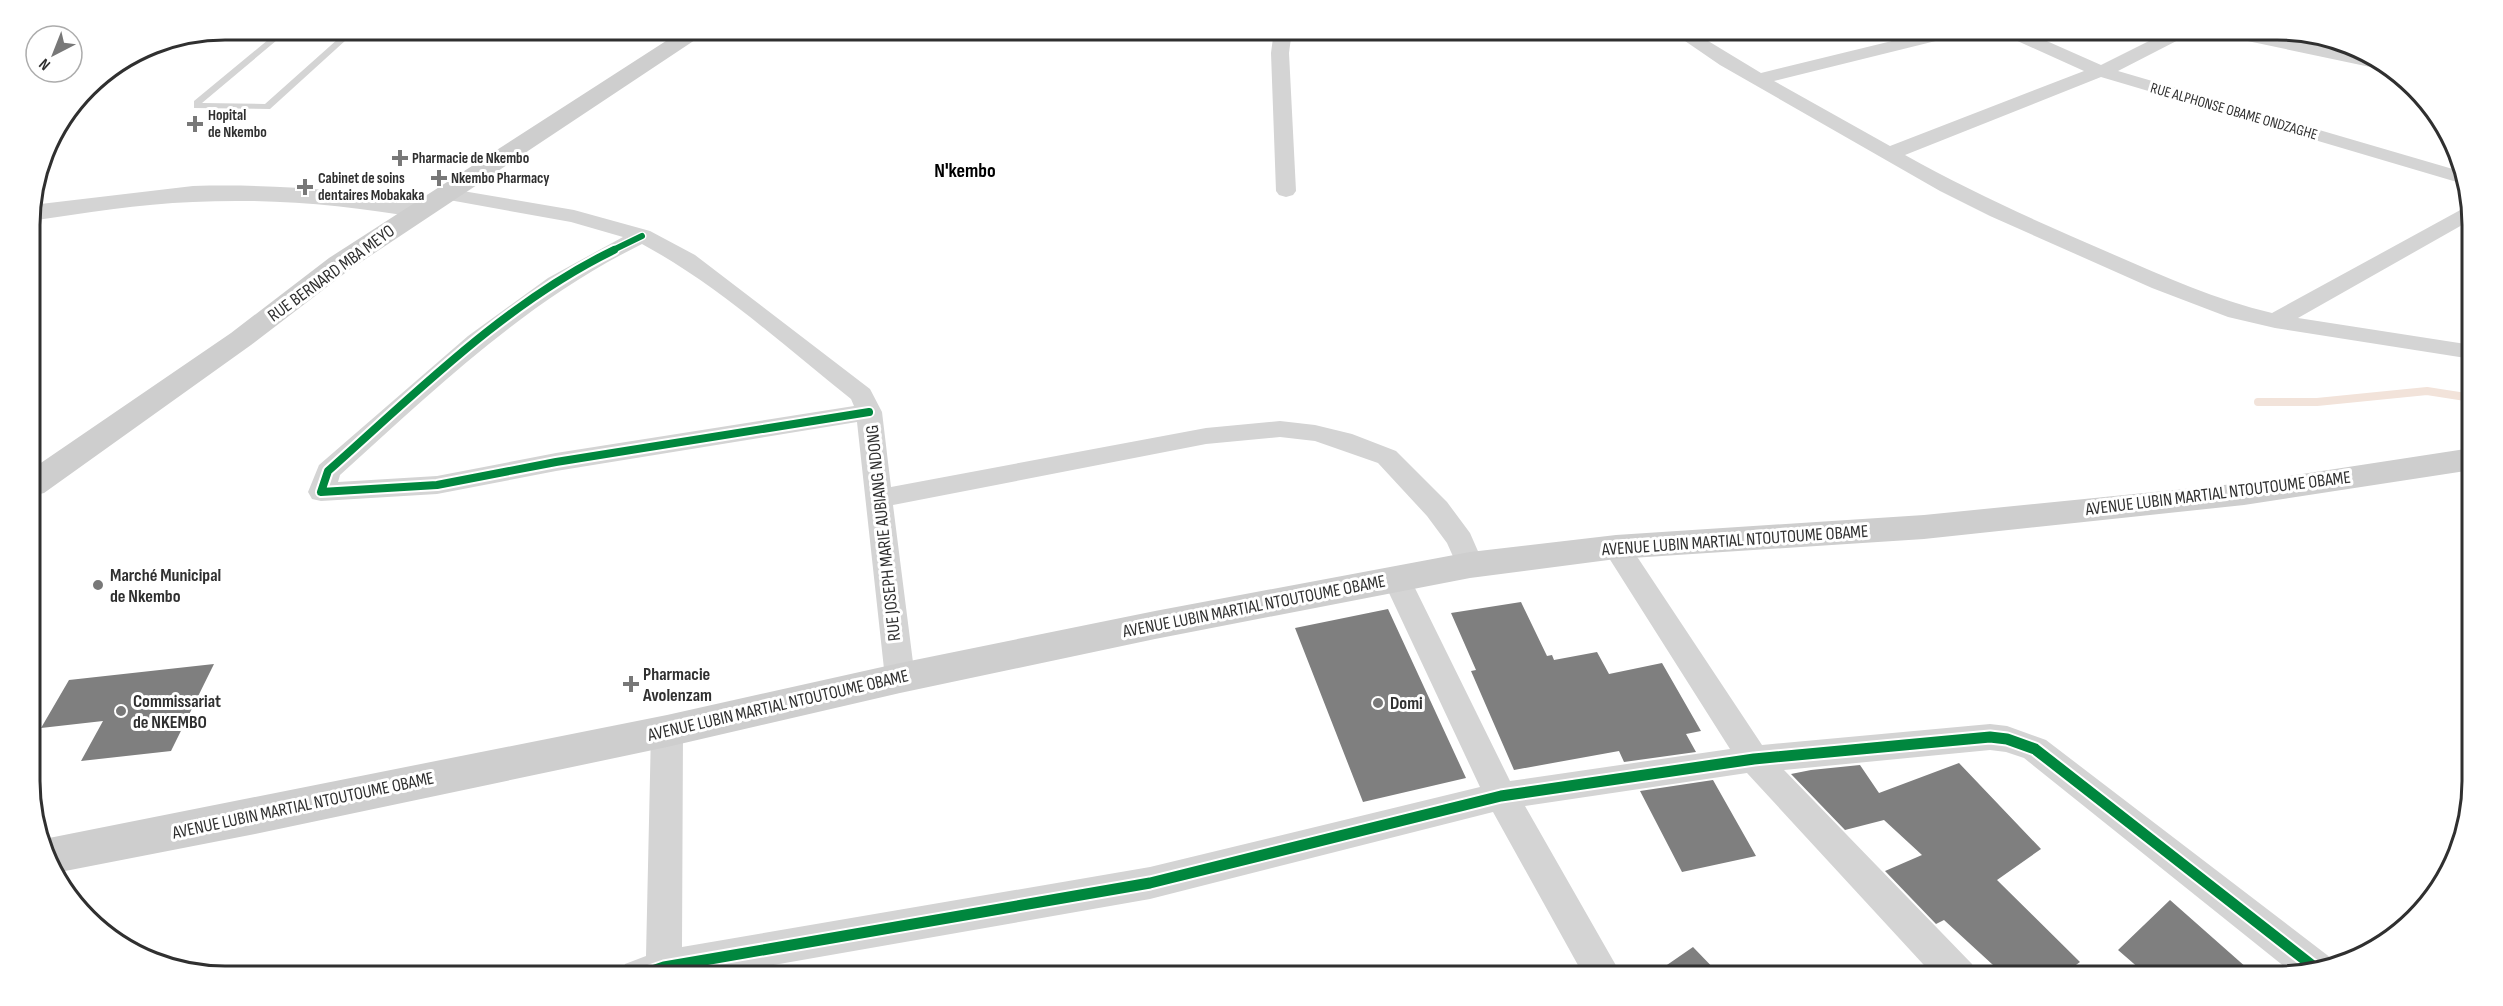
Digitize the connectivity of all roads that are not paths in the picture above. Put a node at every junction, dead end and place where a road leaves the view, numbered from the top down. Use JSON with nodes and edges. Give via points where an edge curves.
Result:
{"nodes":[{"id":1,"x":273,"y":40,"type":"edge"},
{"id":2,"x":342,"y":40,"type":"edge"},
{"id":3,"x":682,"y":40,"type":"edge"},
{"id":4,"x":1282,"y":40,"type":"edge"},
{"id":5,"x":1695,"y":40,"type":"edge"},
{"id":6,"x":1917,"y":40,"type":"edge"},
{"id":7,"x":2030,"y":40,"type":"edge"},
{"id":8,"x":2163,"y":40,"type":"edge"},
{"id":9,"x":2266,"y":40,"type":"edge"},
{"id":10,"x":2357,"y":59,"type":"edge"},
{"id":11,"x":2099,"y":71,"type":"junction"},
{"id":12,"x":1759,"y":79,"type":"junction"},
{"id":13,"x":1890,"y":153,"type":"junction"},
{"id":14,"x":2455,"y":176,"type":"edge"},
{"id":15,"x":1286,"y":191,"type":"dead end"},
{"id":16,"x":445,"y":194,"type":"junction"},
{"id":17,"x":420,"y":210,"type":"junction"},
{"id":18,"x":41,"y":212,"type":"edge"},
{"id":19,"x":2462,"y":217,"type":"edge"},
{"id":20,"x":642,"y":236,"type":"junction"},
{"id":21,"x":2275,"y":321,"type":"junction"},
{"id":22,"x":2462,"y":350,"type":"edge"},
{"id":23,"x":869,"y":412,"type":"junction"},
{"id":24,"x":2462,"y":461,"type":"edge"},
{"id":25,"x":41,"y":479,"type":"edge"},
{"id":26,"x":878,"y":499,"type":"junction"},
{"id":27,"x":1616,"y":547,"type":"junction"},
{"id":28,"x":1470,"y":565,"type":"junction"},
{"id":29,"x":1396,"y":578,"type":"junction"},
{"id":30,"x":900,"y":678,"type":"junction"},
{"id":31,"x":667,"y":731,"type":"junction"},
{"id":32,"x":1754,"y":759,"type":"junction"},
{"id":33,"x":1501,"y":796,"type":"junction"},
{"id":34,"x":56,"y":854,"type":"edge"},
{"id":35,"x":2309,"y":963,"type":"edge"},
{"id":36,"x":1598,"y":965,"type":"edge"},
{"id":37,"x":1948,"y":965,"type":"edge"},
{"id":38,"x":651,"y":966,"type":"edge"},
{"id":39,"x":686,"y":966,"type":"edge"}],
"edges":[{"from":1,"to":2,"type":"lane","via":[[197,106],[267,107]]},
{"from":3,"to":16,"type":"main road","name":"RUE BERNARD MBA MEYO"},
{"from":4,"to":15,"type":"street"},
{"from":5,"to":12,"type":"street"},
{"from":6,"to":12,"type":"street"},
{"from":7,"to":11,"type":"street","name":"RUE ALPHONSE OBAME ONDZAGHE"},
{"from":8,"to":11,"type":"street"},
{"from":9,"to":10,"type":"street"},
{"from":11,"to":13,"type":"street"},
{"from":11,"to":14,"type":"street","name":"RUE ALPHONSE OBAME ONDZAGHE"},
{"from":12,"to":13,"type":"street"},
{"from":13,"to":21,"type":"street","via":[[1997,213],[2160,283],[2236,312]]},
{"from":16,"to":17,"type":"main road","name":"RUE BERNARD MBA MEYO"},
{"from":16,"to":20,"type":"street","name":"RUE JOSEPH MARIE AUBIANG NDONG","via":[[574,216]]},
{"from":17,"to":18,"type":"street","via":[[334,196],[236,193],[181,195]]},
{"from":17,"to":25,"type":"main road","name":"RUE BERNARD MBA MEYO"},
{"from":19,"to":21,"type":"street"},
{"from":20,"to":23,"type":"street","name":"RUE JOSEPH MARIE AUBIANG NDONG","via":[[687,260],[841,377],[861,395]]},
{"from":20,"to":23,"type":"street","via":[[576,268],[523,304],[327,471],[321,492],[436,485]]},
{"from":21,"to":22,"type":"street"},
{"from":23,"to":26,"type":"street","name":"RUE JOSEPH MARIE AUBIANG NDONG"},
{"from":24,"to":27,"type":"main road","name":"AVENUE LUBIN MARTIAL NTOUTOUME OBAME","via":[[2244,494],[1924,527]]},
{"from":26,"to":28,"type":"street","via":[[1206,436],[1280,429],[1343,440],[1387,457],[1437,509],[1460,540]]},
{"from":26,"to":30,"type":"street","name":"RUE JOSEPH MARIE AUBIANG NDONG"},
{"from":27,"to":28,"type":"main road","name":"AVENUE LUBIN MARTIAL NTOUTOUME OBAME"},
{"from":27,"to":32,"type":"street"},
{"from":28,"to":29,"type":"main road","name":"AVENUE LUBIN MARTIAL NTOUTOUME OBAME"},
{"from":29,"to":30,"type":"main road","name":"AVENUE LUBIN MARTIAL NTOUTOUME OBAME"},
{"from":29,"to":33,"type":"street"},
{"from":30,"to":31,"type":"main road","name":"AVENUE LUBIN MARTIAL NTOUTOUME OBAME"},
{"from":31,"to":34,"type":"main road","name":"AVENUE LUBIN MARTIAL NTOUTOUME OBAME"},
{"from":31,"to":38,"type":"street"},
{"from":32,"to":33,"type":"street"},
{"from":32,"to":35,"type":"street","via":[[1990,737],[2035,749]]},
{"from":32,"to":37,"type":"street"},
{"from":33,"to":36,"type":"street"},
{"from":33,"to":39,"type":"street","via":[[1150,883]]}]}
